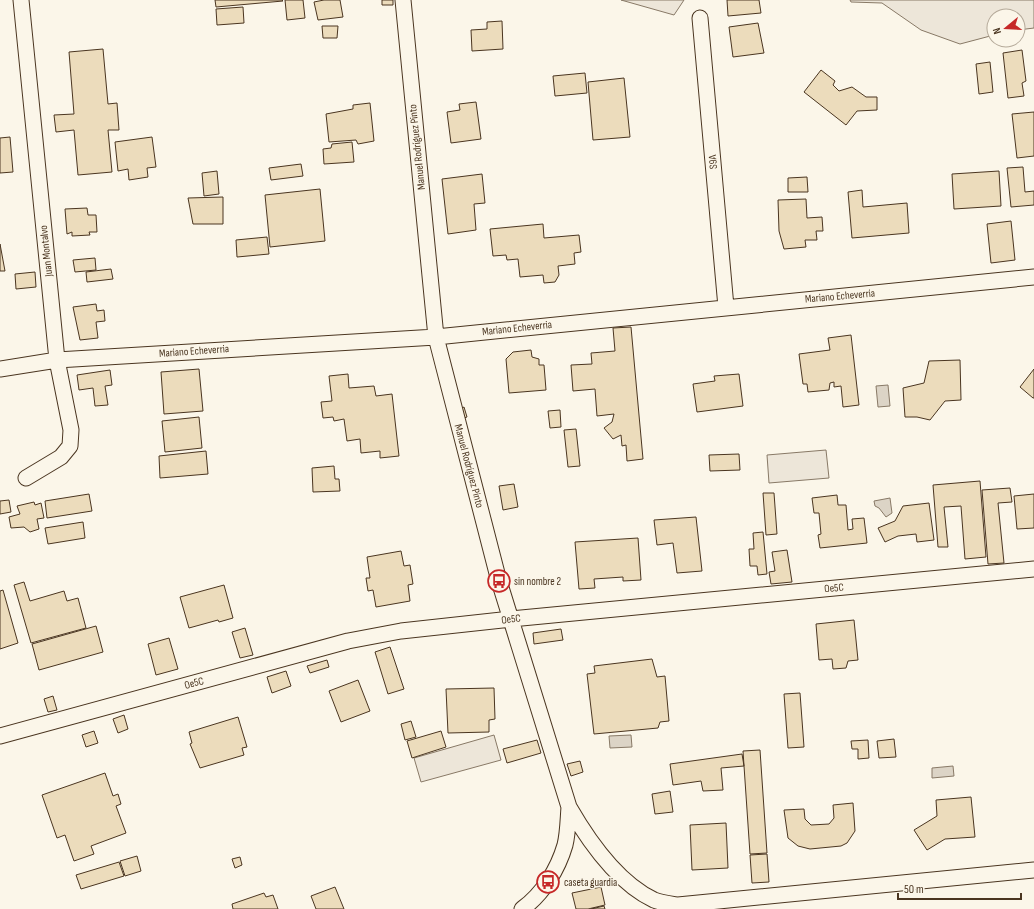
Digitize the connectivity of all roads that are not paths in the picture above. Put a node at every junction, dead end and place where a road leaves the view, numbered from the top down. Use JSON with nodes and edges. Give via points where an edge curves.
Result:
{"nodes":[{"id":1,"x":21,"y":0,"type":"edge"},
{"id":2,"x":403,"y":0,"type":"edge"},
{"id":3,"x":700,"y":18,"type":"dead end"},
{"id":4,"x":1034,"y":277,"type":"edge"},
{"id":5,"x":726,"y":307,"type":"junction"},
{"id":6,"x":436,"y":337,"type":"junction"},
{"id":7,"x":57,"y":360,"type":"junction"},
{"id":8,"x":0,"y":369,"type":"edge"},
{"id":9,"x":26,"y":478,"type":"dead end"},
{"id":10,"x":1034,"y":569,"type":"edge"},
{"id":11,"x":511,"y":619,"type":"junction"},
{"id":12,"x":0,"y":736,"type":"edge"},
{"id":13,"x":569,"y":807,"type":"junction"},
{"id":14,"x":1034,"y":870,"type":"edge"},
{"id":15,"x":742,"y":904,"type":"edge"},
{"id":16,"x":522,"y":909,"type":"edge"}],
"edges":[{"from":1,"to":7,"type":"street","name":"Juan Montalvo"},
{"from":2,"to":6,"type":"street","name":"Manuel Rodríguez Pinto"},
{"from":3,"to":5,"type":"street","name":"S9A"},
{"from":4,"to":5,"type":"street","name":"Mariano Echeverria"},
{"from":5,"to":6,"type":"street","name":"Mariano Echeverria"},
{"from":6,"to":7,"type":"street","name":"Mariano Echeverria"},
{"from":6,"to":11,"type":"street","name":"Manuel Rodríguez Pinto"},
{"from":7,"to":8,"type":"street","name":"Mariano Echeverria"},
{"from":7,"to":9,"type":"street","name":"Juan Montalvo","via":[[69,418],[70,446],[61,457]]},
{"from":10,"to":11,"type":"street","name":"Oe5C"},
{"from":11,"to":12,"type":"street","name":"Oe5C","via":[[401,631],[348,642]]},
{"from":11,"to":13,"type":"street","name":"Manuel Rodríguez Pinto"},
{"from":13,"to":15,"type":"street","via":[[601,855],[629,883],[654,900],[678,905]]},
{"from":13,"to":16,"type":"street","name":"Manuel Rodríguez Pinto","via":[[565,844],[558,864],[548,882]]},
{"from":14,"to":15,"type":"street"}]}
